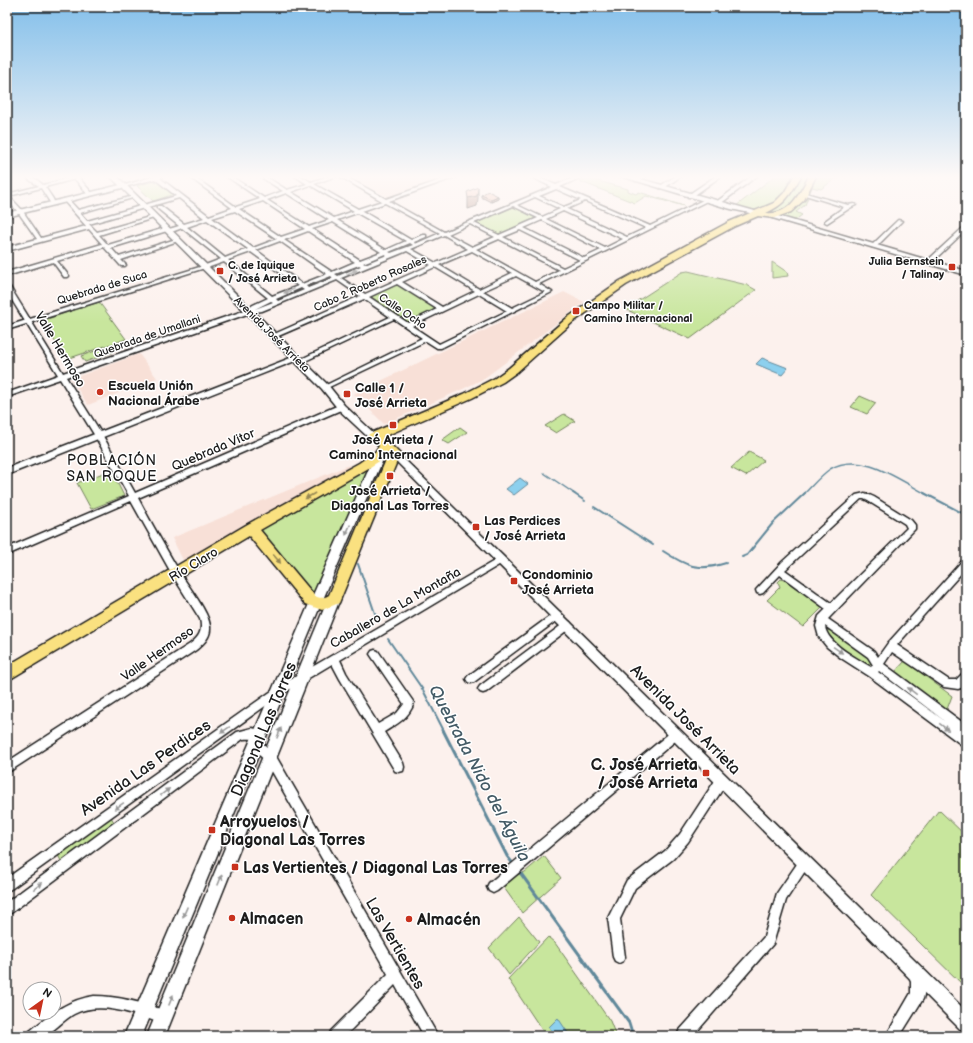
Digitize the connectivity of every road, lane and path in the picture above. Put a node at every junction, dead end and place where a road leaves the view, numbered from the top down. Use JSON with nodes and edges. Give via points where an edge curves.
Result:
{"nodes":[{"id":1,"x":29,"y":225,"type":"edge"},
{"id":2,"x":88,"y":225,"type":"joint"},
{"id":3,"x":128,"y":225,"type":"edge"},
{"id":4,"x":163,"y":225,"type":"edge"},
{"id":5,"x":180,"y":225,"type":"edge"},
{"id":6,"x":189,"y":225,"type":"edge"},
{"id":7,"x":217,"y":225,"type":"edge"},
{"id":8,"x":259,"y":225,"type":"edge"},
{"id":9,"x":302,"y":225,"type":"edge"},
{"id":10,"x":321,"y":225,"type":"edge"},
{"id":11,"x":342,"y":225,"type":"edge"},
{"id":12,"x":380,"y":225,"type":"edge"},
{"id":13,"x":426,"y":225,"type":"edge"},
{"id":14,"x":454,"y":225,"type":"edge"},
{"id":15,"x":467,"y":225,"type":"edge"},
{"id":16,"x":474,"y":225,"type":"edge"},
{"id":17,"x":527,"y":225,"type":"edge"},
{"id":18,"x":555,"y":225,"type":"edge"},
{"id":19,"x":596,"y":225,"type":"edge"},
{"id":20,"x":642,"y":225,"type":"edge"},
{"id":21,"x":657,"y":225,"type":"edge"},
{"id":22,"x":731,"y":225,"type":"edge"},
{"id":23,"x":801,"y":225,"type":"edge"},
{"id":24,"x":896,"y":225,"type":"edge"},
{"id":25,"x":183,"y":227,"type":"junction"},
{"id":26,"x":966,"y":227,"type":"edge"},
{"id":27,"x":520,"y":228,"type":"junction"},
{"id":28,"x":650,"y":228,"type":"junction"},
{"id":29,"x":309,"y":229,"type":"junction"},
{"id":30,"x":168,"y":230,"type":"junction"},
{"id":31,"x":438,"y":231,"type":"junction"},
{"id":32,"x":96,"y":234,"type":"junction"},
{"id":33,"x":444,"y":234,"type":"junction"},
{"id":34,"x":499,"y":237,"type":"junction"},
{"id":35,"x":627,"y":239,"type":"junction"},
{"id":36,"x":40,"y":240,"type":"junction"},
{"id":37,"x":178,"y":240,"type":"junction"},
{"id":38,"x":281,"y":240,"type":"junction"},
{"id":39,"x":411,"y":242,"type":"junction"},
{"id":40,"x":418,"y":245,"type":"junction"},
{"id":41,"x":106,"y":246,"type":"junction"},
{"id":42,"x":874,"y":246,"type":"junction"},
{"id":43,"x":408,"y":249,"type":"junction"},
{"id":44,"x":471,"y":249,"type":"junction"},
{"id":45,"x":7,"y":250,"type":"edge"},
{"id":46,"x":253,"y":250,"type":"junction"},
{"id":47,"x":606,"y":250,"type":"junction"},
{"id":48,"x":386,"y":252,"type":"junction"},
{"id":49,"x":392,"y":256,"type":"junction"},
{"id":50,"x":118,"y":259,"type":"junction"},
{"id":51,"x":54,"y":260,"type":"junction"},
{"id":52,"x":225,"y":260,"type":"junction"},
{"id":53,"x":584,"y":260,"type":"junction"},
{"id":54,"x":929,"y":262,"type":"junction"},
{"id":55,"x":360,"y":263,"type":"junction"},
{"id":56,"x":123,"y":265,"type":"dead end"},
{"id":57,"x":435,"y":265,"type":"junction"},
{"id":58,"x":204,"y":267,"type":"junction"},
{"id":59,"x":365,"y":267,"type":"junction"},
{"id":60,"x":563,"y":270,"type":"junction"},
{"id":61,"x":966,"y":272,"type":"edge"},
{"id":62,"x":7,"y":274,"type":"edge"},
{"id":63,"x":331,"y":274,"type":"junction"},
{"id":64,"x":515,"y":274,"type":"junction"},
{"id":65,"x":66,"y":276,"type":"dead end"},
{"id":66,"x":337,"y":278,"type":"junction"},
{"id":67,"x":398,"y":282,"type":"junction"},
{"id":68,"x":535,"y":284,"type":"junction"},
{"id":69,"x":302,"y":286,"type":"junction"},
{"id":70,"x":7,"y":287,"type":"edge"},
{"id":71,"x":308,"y":290,"type":"junction"},
{"id":72,"x":479,"y":291,"type":"junction"},
{"id":73,"x":364,"y":297,"type":"junction"},
{"id":74,"x":272,"y":298,"type":"junction"},
{"id":75,"x":278,"y":303,"type":"junction"},
{"id":76,"x":442,"y":309,"type":"junction"},
{"id":77,"x":249,"y":311,"type":"junction"},
{"id":78,"x":512,"y":311,"type":"junction"},
{"id":79,"x":394,"y":317,"type":"junction"},
{"id":80,"x":29,"y":321,"type":"junction"},
{"id":81,"x":407,"y":326,"type":"junction"},
{"id":82,"x":7,"y":328,"type":"edge"},
{"id":83,"x":274,"y":336,"type":"junction"},
{"id":84,"x":426,"y":339,"type":"junction"},
{"id":85,"x":298,"y":360,"type":"junction"},
{"id":86,"x":62,"y":376,"type":"junction"},
{"id":87,"x":327,"y":388,"type":"junction"},
{"id":88,"x":7,"y":396,"type":"edge"},
{"id":89,"x":341,"y":407,"type":"junction"},
{"id":90,"x":99,"y":436,"type":"junction"},
{"id":91,"x":382,"y":444,"type":"junction"},
{"id":92,"x":7,"y":472,"type":"edge"},
{"id":93,"x":134,"y":496,"type":"junction"},
{"id":94,"x":251,"y":529,"type":"junction"},
{"id":95,"x":7,"y":552,"type":"edge"},
{"id":96,"x":501,"y":560,"type":"junction"},
{"id":97,"x":966,"y":562,"type":"edge"},
{"id":98,"x":779,"y":570,"type":"junction"},
{"id":99,"x":176,"y":574,"type":"junction"},
{"id":100,"x":760,"y":590,"type":"dead end"},
{"id":101,"x":334,"y":600,"type":"junction"},
{"id":102,"x":315,"y":604,"type":"junction"},
{"id":103,"x":832,"y":608,"type":"junction"},
{"id":104,"x":557,"y":615,"type":"junction"},
{"id":105,"x":822,"y":619,"type":"junction"},
{"id":106,"x":567,"y":625,"type":"junction"},
{"id":107,"x":891,"y":646,"type":"junction"},
{"id":108,"x":375,"y":654,"type":"dead end"},
{"id":109,"x":334,"y":658,"type":"junction"},
{"id":110,"x":877,"y":664,"type":"junction"},
{"id":111,"x":7,"y":674,"type":"edge"},
{"id":112,"x":873,"y":674,"type":"junction"},
{"id":113,"x":303,"y":676,"type":"junction"},
{"id":114,"x":966,"y":676,"type":"edge"},
{"id":115,"x":471,"y":679,"type":"dead end"},
{"id":116,"x":482,"y":689,"type":"dead end"},
{"id":117,"x":279,"y":691,"type":"junction"},
{"id":118,"x":377,"y":731,"type":"junction"},
{"id":119,"x":966,"y":731,"type":"edge"},
{"id":120,"x":676,"y":734,"type":"junction"},
{"id":121,"x":258,"y":739,"type":"junction"},
{"id":122,"x":966,"y":743,"type":"edge"},
{"id":123,"x":270,"y":757,"type":"junction"},
{"id":124,"x":399,"y":767,"type":"dead end"},
{"id":125,"x":7,"y":768,"type":"edge"},
{"id":126,"x":722,"y":780,"type":"junction"},
{"id":127,"x":805,"y":862,"type":"junction"},
{"id":128,"x":7,"y":885,"type":"edge"},
{"id":129,"x":493,"y":887,"type":"dead end"},
{"id":130,"x":7,"y":910,"type":"edge"},
{"id":131,"x":619,"y":956,"type":"dead end"},
{"id":132,"x":909,"y":966,"type":"junction"},
{"id":133,"x":396,"y":975,"type":"junction"},
{"id":134,"x":918,"y":994,"type":"junction"},
{"id":135,"x":946,"y":1003,"type":"junction"},
{"id":136,"x":144,"y":1011,"type":"junction"},
{"id":137,"x":164,"y":1017,"type":"junction"},
{"id":138,"x":966,"y":1023,"type":"edge"},
{"id":139,"x":35,"y":1036,"type":"edge"},
{"id":140,"x":133,"y":1036,"type":"edge"},
{"id":141,"x":156,"y":1036,"type":"edge"},
{"id":142,"x":336,"y":1036,"type":"edge"},
{"id":143,"x":431,"y":1036,"type":"edge"},
{"id":144,"x":684,"y":1036,"type":"edge"},
{"id":145,"x":893,"y":1036,"type":"edge"}],
"edges":[{"from":1,"to":36,"type":"street"},
{"from":2,"to":32,"type":"street"},
{"from":2,"to":36,"type":"street"},
{"from":3,"to":32,"type":"street"},
{"from":4,"to":30,"type":"main road","name":"Avenida José Arrieta"},
{"from":5,"to":25,"type":"street"},
{"from":6,"to":25,"type":"street"},
{"from":7,"to":46,"type":"street"},
{"from":8,"to":38,"type":"street","name":"Calle Ocho"},
{"from":9,"to":29,"type":"street"},
{"from":10,"to":29,"type":"street"},
{"from":11,"to":48,"type":"street"},
{"from":12,"to":39,"type":"street"},
{"from":13,"to":31,"type":"street"},
{"from":14,"to":31,"type":"street"},
{"from":15,"to":33,"type":"street"},
{"from":16,"to":34,"type":"street"},
{"from":17,"to":27,"type":"street","name":"Cabo 2 Roberto Rosales"},
{"from":18,"to":47,"type":"street"},
{"from":19,"to":35,"type":"street"},
{"from":20,"to":28,"type":"street"},
{"from":21,"to":28,"type":"street"},
{"from":22,"to":91,"type":"main road","via":[[652,269],[594,310],[505,383]]},
{"from":23,"to":42,"type":"street"},
{"from":24,"to":42,"type":"street"},
{"from":25,"to":30,"type":"street"},
{"from":25,"to":52,"type":"street"},
{"from":26,"to":54,"type":"street"},
{"from":27,"to":34,"type":"street","name":"Cabo 2 Roberto Rosales"},
{"from":27,"to":53,"type":"street"},
{"from":28,"to":35,"type":"street"},
{"from":29,"to":38,"type":"street"},
{"from":29,"to":55,"type":"street"},
{"from":30,"to":37,"type":"main road","name":"Avenida José Arrieta"},
{"from":30,"to":41,"type":"street"},
{"from":31,"to":33,"type":"street"},
{"from":31,"to":39,"type":"street"},
{"from":32,"to":41,"type":"street"},
{"from":33,"to":40,"type":"street"},
{"from":33,"to":44,"type":"street"},
{"from":34,"to":44,"type":"street","name":"Cabo 2 Roberto Rosales"},
{"from":34,"to":60,"type":"street"},
{"from":35,"to":47,"type":"street"},
{"from":36,"to":45,"type":"street"},
{"from":37,"to":50,"type":"street"},
{"from":37,"to":58,"type":"main road","name":"Avenida José Arrieta"},
{"from":38,"to":46,"type":"street"},
{"from":38,"to":63,"type":"street","name":"Calle Ocho"},
{"from":39,"to":40,"type":"street"},
{"from":39,"to":48,"type":"street"},
{"from":40,"to":43,"type":"street"},
{"from":41,"to":50,"type":"street"},
{"from":41,"to":51,"type":"street"},
{"from":42,"to":54,"type":"street"},
{"from":43,"to":49,"type":"street"},
{"from":43,"to":57,"type":"street"},
{"from":44,"to":57,"type":"street","name":"Cabo 2 Roberto Rosales"},
{"from":44,"to":64,"type":"street"},
{"from":46,"to":52,"type":"street"},
{"from":46,"to":69,"type":"street"},
{"from":47,"to":53,"type":"street"},
{"from":48,"to":49,"type":"street"},
{"from":48,"to":55,"type":"street"},
{"from":49,"to":59,"type":"street"},
{"from":50,"to":56,"type":"street"},
{"from":51,"to":62,"type":"street"},
{"from":51,"to":65,"type":"street"},
{"from":52,"to":58,"type":"street"},
{"from":52,"to":74,"type":"street"},
{"from":53,"to":60,"type":"street"},
{"from":54,"to":61,"type":"street"},
{"from":55,"to":59,"type":"street"},
{"from":55,"to":63,"type":"street"},
{"from":57,"to":67,"type":"street","name":"Cabo 2 Roberto Rosales"},
{"from":57,"to":72,"type":"street"},
{"from":58,"to":77,"type":"main road","name":"Avenida José Arrieta"},
{"from":58,"to":80,"type":"street","name":"Quebrada de Suca"},
{"from":66,"to":59,"type":"street","one_way":true},
{"from":60,"to":68,"type":"street"},
{"from":63,"to":66,"type":"street","name":"Calle Ocho"},
{"from":63,"to":69,"type":"street"},
{"from":64,"to":68,"type":"street"},
{"from":64,"to":72,"type":"street"},
{"from":66,"to":71,"type":"street"},
{"from":66,"to":73,"type":"street","name":"Calle Ocho"},
{"from":67,"to":73,"type":"street","name":"Cabo 2 Roberto Rosales"},
{"from":67,"to":76,"type":"street"},
{"from":68,"to":78,"type":"street","via":[[549,292]]},
{"from":69,"to":71,"type":"street"},
{"from":69,"to":74,"type":"street","one_way":true},
{"from":70,"to":80,"type":"street","name":"Valle Hermoso"},
{"from":71,"to":75,"type":"street"},
{"from":72,"to":76,"type":"street"},
{"from":72,"to":78,"type":"street"},
{"from":73,"to":79,"type":"street","name":"Calle Ocho"},
{"from":73,"to":83,"type":"street","name":"Cabo 2 Roberto Rosales"},
{"from":74,"to":75,"type":"street"},
{"from":74,"to":77,"type":"street"},
{"from":75,"to":77,"type":"street"},
{"from":76,"to":81,"type":"street"},
{"from":77,"to":83,"type":"main road","name":"Avenida José Arrieta"},
{"from":77,"to":86,"type":"street","name":"Quebrada de Umallani"},
{"from":78,"to":84,"type":"street","name":"Calle Ocho","via":[[439,347]]},
{"from":79,"to":81,"type":"street","name":"Calle Ocho"},
{"from":79,"to":85,"type":"street"},
{"from":80,"to":82,"type":"street","name":"Quebrada de Suca"},
{"from":80,"to":86,"type":"street","name":"Valle Hermoso"},
{"from":81,"to":84,"type":"street","name":"Calle Ocho"},
{"from":83,"to":85,"type":"main road","name":"Avenida José Arrieta"},
{"from":84,"to":87,"type":"street"},
{"from":85,"to":87,"type":"main road","name":"Avenida José Arrieta"},
{"from":85,"to":90,"type":"street"},
{"from":86,"to":88,"type":"street","name":"Quebrada de Umallani"},
{"from":86,"to":90,"type":"street","name":"Valle Hermoso"},
{"from":87,"to":89,"type":"main road","name":"Avenida José Arrieta"},
{"from":87,"to":91,"type":"main road","name":"Avenida José Arrieta","via":[[341,398]]},
{"from":89,"to":91,"type":"main road","name":"Avenida José Arrieta"},
{"from":89,"to":93,"type":"street","name":"Quebrada Vitor"},
{"from":90,"to":92,"type":"street"},
{"from":90,"to":93,"type":"street","name":"Valle Hermoso"},
{"from":91,"to":94,"type":"main road","name":"Río Claro","one_way":true},
{"from":91,"to":96,"type":"street","name":"Avenida José Arrieta"},
{"from":91,"to":101,"type":"main road","name":"Diagonal Las Torres"},
{"from":91,"to":102,"type":"main road","name":"Diagonal Las Torres","one_way":true},
{"from":93,"to":95,"type":"street","name":"Quebrada Vitor"},
{"from":93,"to":99,"type":"street","name":"Valle Hermoso"},
{"from":94,"to":99,"type":"main road","name":"Río Claro"},
{"from":94,"to":102,"type":"main road","one_way":true},
{"from":96,"to":104,"type":"street","name":"Avenida José Arrieta"},
{"from":96,"to":109,"type":"street","name":"Caballero de La Montaña"},
{"from":97,"to":107,"type":"street"},
{"from":98,"to":100,"type":"street"},
{"from":98,"to":103,"type":"street"},
{"from":98,"to":103,"type":"street","via":[[859,497],[871,499],[910,524],[911,529]]},
{"from":99,"to":111,"type":"main road","name":"Río Claro"},
{"from":99,"to":125,"type":"street","name":"Valle Hermoso","via":[[207,625],[207,631],[200,641]]},
{"from":101,"to":102,"type":"main road","via":[[326,604]]},
{"from":101,"to":113,"type":"main road","name":"Diagonal Las Torres"},
{"from":102,"to":117,"type":"main road","name":"Diagonal Las Torres"},
{"from":103,"to":105,"type":"street"},
{"from":104,"to":106,"type":"street","name":"Avenida José Arrieta"},
{"from":104,"to":115,"type":"street"},
{"from":105,"to":110,"type":"street","via":[[871,654]]},
{"from":105,"to":112,"type":"street","one_way":true,"via":[[820,629],[829,644]]},
{"from":106,"to":116,"type":"street"},
{"from":106,"to":120,"type":"street","name":"Avenida José Arrieta"},
{"from":107,"to":110,"type":"street"},
{"from":107,"to":114,"type":"street","via":[[951,686],[958,686]]},
{"from":108,"to":118,"type":"street","via":[[409,703],[403,714]]},
{"from":109,"to":113,"type":"street","name":"Caballero de La Montaña"},
{"from":109,"to":118,"type":"street"},
{"from":110,"to":112,"type":"street"},
{"from":119,"to":110,"type":"street","one_way":true},
{"from":112,"to":122,"type":"street","one_way":true},
{"from":113,"to":117,"type":"street","name":"Avenida Las Perdices"},
{"from":123,"to":113,"type":"main road","name":"Diagonal Las Torres","one_way":true},
{"from":117,"to":121,"type":"main road","name":"Diagonal Las Torres"},
{"from":117,"to":128,"type":"street","name":"Avenida Las Perdices","one_way":true},
{"from":118,"to":124,"type":"street"},
{"from":120,"to":126,"type":"street","name":"Avenida José Arrieta"},
{"from":120,"to":129,"type":"street"},
{"from":121,"to":123,"type":"street","name":"Las Vertientes"},
{"from":130,"to":121,"type":"street","one_way":true,"via":[[241,735],[252,733]]},
{"from":121,"to":136,"type":"main road","name":"Diagonal Las Torres","one_way":true},
{"from":123,"to":133,"type":"street","name":"Las Vertientes"},
{"from":137,"to":123,"type":"main road","name":"Diagonal Las Torres","one_way":true},
{"from":126,"to":127,"type":"street","name":"Avenida José Arrieta"},
{"from":126,"to":131,"type":"street","via":[[684,838],[669,855],[631,884],[614,918]]},
{"from":127,"to":132,"type":"street","name":"Avenida José Arrieta"},
{"from":127,"to":144,"type":"street","via":[[780,897],[769,940]]},
{"from":132,"to":134,"type":"street","via":[[917,981]]},
{"from":132,"to":135,"type":"street","name":"Avenida José Arrieta"},
{"from":133,"to":142,"type":"street"},
{"from":133,"to":143,"type":"street","name":"Las Vertientes"},
{"from":134,"to":135,"type":"street","via":[[928,992]]},
{"from":134,"to":145,"type":"street"},
{"from":135,"to":138,"type":"street","name":"Avenida José Arrieta"},
{"from":136,"to":137,"type":"street"},
{"from":136,"to":139,"type":"street","via":[[114,1004],[87,1003],[60,1015]]},
{"from":136,"to":140,"type":"main road","name":"Diagonal Las Torres"},
{"from":137,"to":141,"type":"main road","name":"Diagonal Las Torres"}]}
